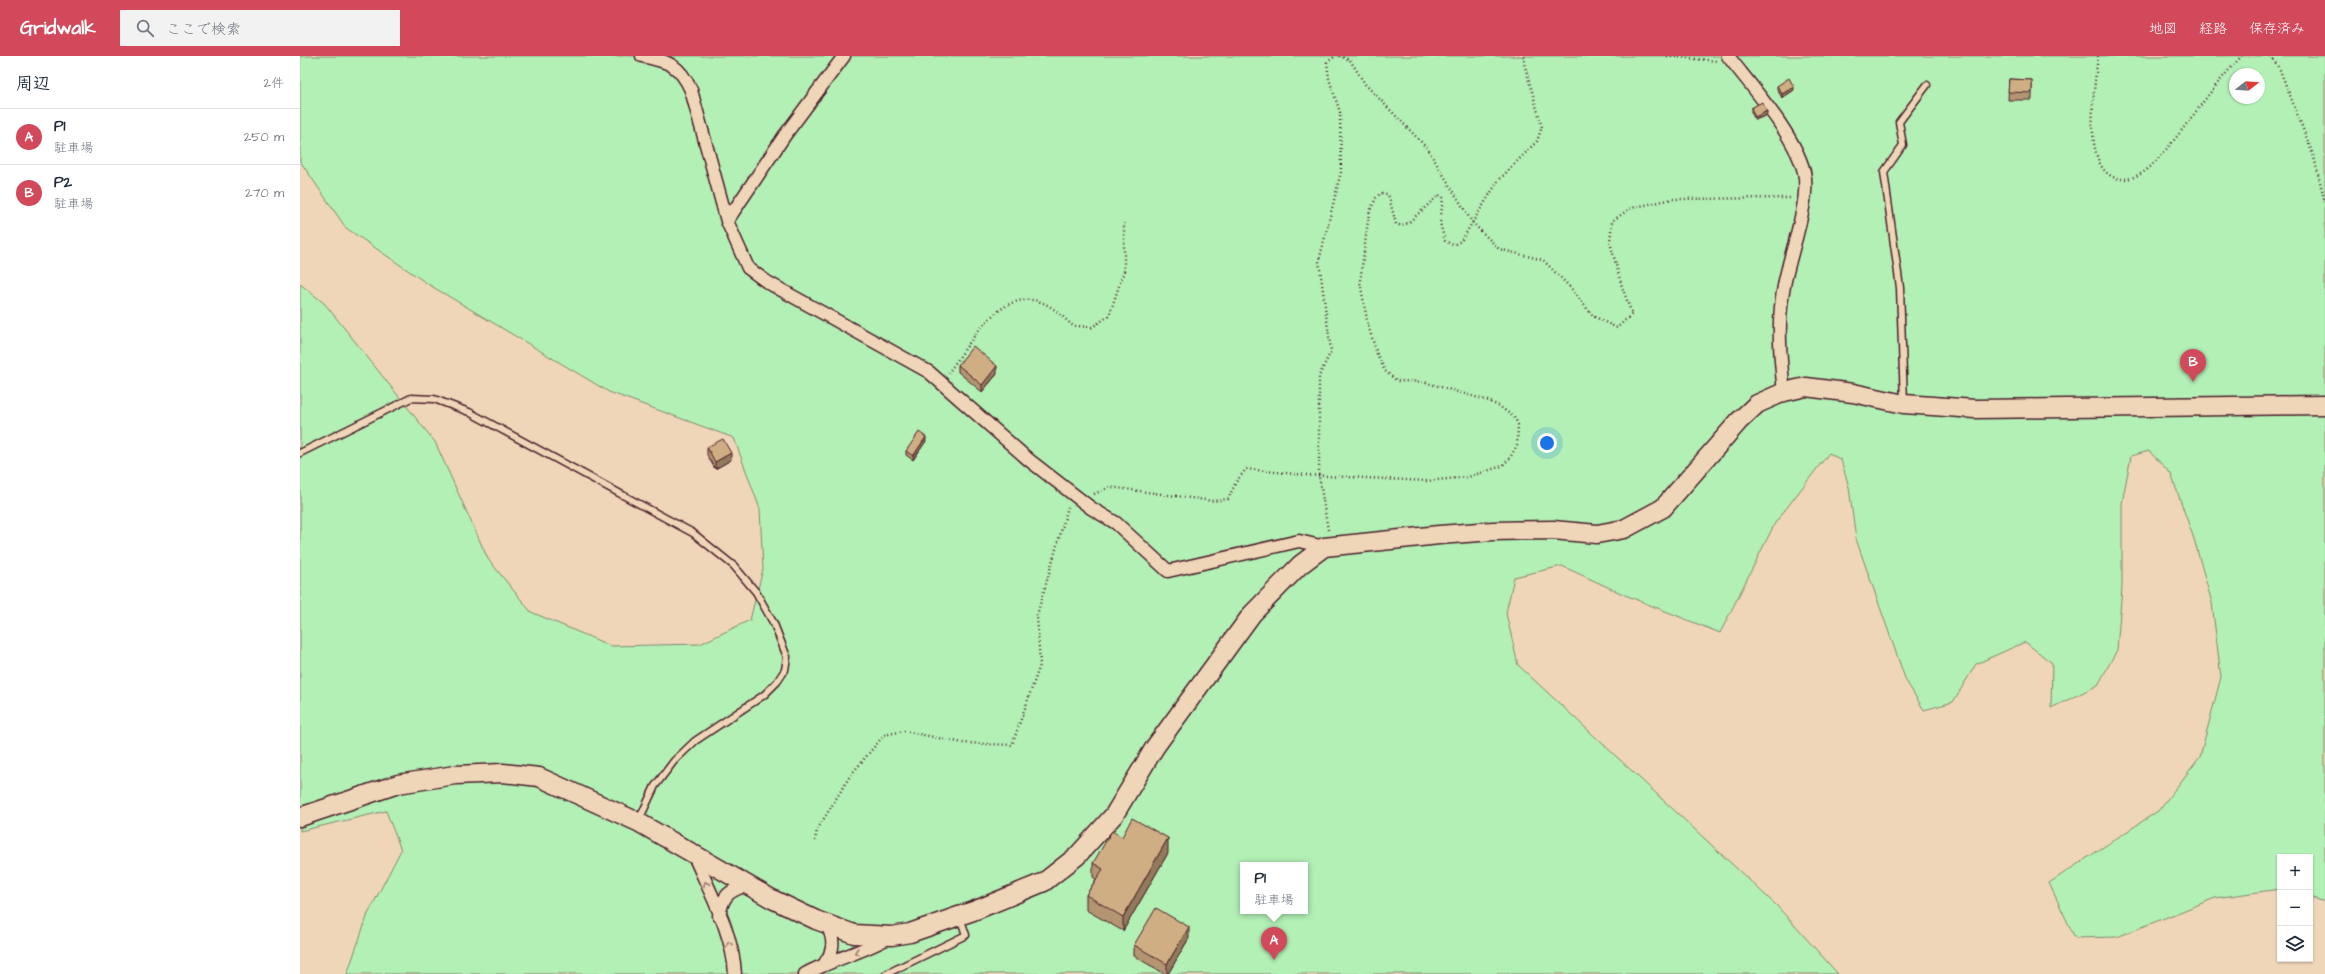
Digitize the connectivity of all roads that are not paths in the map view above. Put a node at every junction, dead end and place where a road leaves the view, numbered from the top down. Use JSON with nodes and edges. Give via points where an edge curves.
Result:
{"nodes":[{"id":1,"x":642,"y":56,"type":"edge"},
{"id":2,"x":844,"y":56,"type":"edge"},
{"id":3,"x":1730,"y":59,"type":"edge"},
{"id":4,"x":1927,"y":85,"type":"dead end"},
{"id":5,"x":727,"y":221,"type":"junction"},
{"id":6,"x":1784,"y":392,"type":"junction"},
{"id":7,"x":1904,"y":404,"type":"junction"},
{"id":8,"x":2325,"y":405,"type":"edge"},
{"id":9,"x":300,"y":453,"type":"edge"},
{"id":10,"x":1327,"y":547,"type":"junction"},
{"id":11,"x":300,"y":817,"type":"edge"},
{"id":12,"x":638,"y":822,"type":"junction"},
{"id":13,"x":692,"y":852,"type":"junction"},
{"id":14,"x":749,"y":884,"type":"junction"},
{"id":15,"x":720,"y":916,"type":"junction"},
{"id":16,"x":959,"y":916,"type":"junction"},
{"id":17,"x":827,"y":924,"type":"junction"},
{"id":18,"x":892,"y":936,"type":"junction"},
{"id":19,"x":825,"y":963,"type":"junction"},
{"id":20,"x":735,"y":974,"type":"edge"},
{"id":21,"x":806,"y":974,"type":"edge"},
{"id":22,"x":886,"y":974,"type":"edge"}],
"edges":[{"from":1,"to":5,"type":"street","via":[[666,61],[683,73],[691,90]]},
{"from":2,"to":5,"type":"street","via":[[785,135]]},
{"from":3,"to":6,"type":"street","via":[[1786,132],[1804,173],[1805,198],[1783,287],[1779,343]]},
{"from":4,"to":7,"type":"lane","via":[[1899,122],[1903,145],[1884,172],[1900,288]]},
{"from":5,"to":10,"type":"street","via":[[748,268],[767,282],[929,372],[1029,460],[1116,523],[1168,571],[1299,541]]},
{"from":6,"to":7,"type":"street","via":[[1806,387],[1853,393]]},
{"from":6,"to":10,"type":"street","via":[[1758,404],[1739,421],[1663,508],[1624,529],[1597,534],[1515,530]]},
{"from":7,"to":8,"type":"street","via":[[1974,409]]},
{"from":9,"to":12,"type":"lane","via":[[411,398],[434,399],[469,412],[693,533],[734,566],[756,592],[774,624],[787,657],[785,670],[764,695],[694,741],[674,761],[655,786]]},
{"from":10,"to":16,"type":"street","via":[[1300,565],[1252,614],[1155,747],[1114,815],[1077,856],[1044,882]]},
{"from":11,"to":12,"type":"street","via":[[398,784],[455,775],[503,773],[538,777]]},
{"from":12,"to":13,"type":"street"},
{"from":13,"to":14,"type":"street"},
{"from":15,"to":13,"type":"street","one_way":true},
{"from":14,"to":15,"type":"street","via":[[735,889],[724,898]]},
{"from":14,"to":17,"type":"street","via":[[802,914]]},
{"from":20,"to":15,"type":"street","one_way":true,"via":[[731,950]]},
{"from":16,"to":18,"type":"street","via":[[910,933]]},
{"from":16,"to":22,"type":"lane","via":[[966,935]]},
{"from":17,"to":18,"type":"street","via":[[854,934]]},
{"from":17,"to":19,"type":"street","via":[[833,949]]},
{"from":18,"to":19,"type":"street","one_way":true,"via":[[874,946]]},
{"from":19,"to":21,"type":"street"}]}
